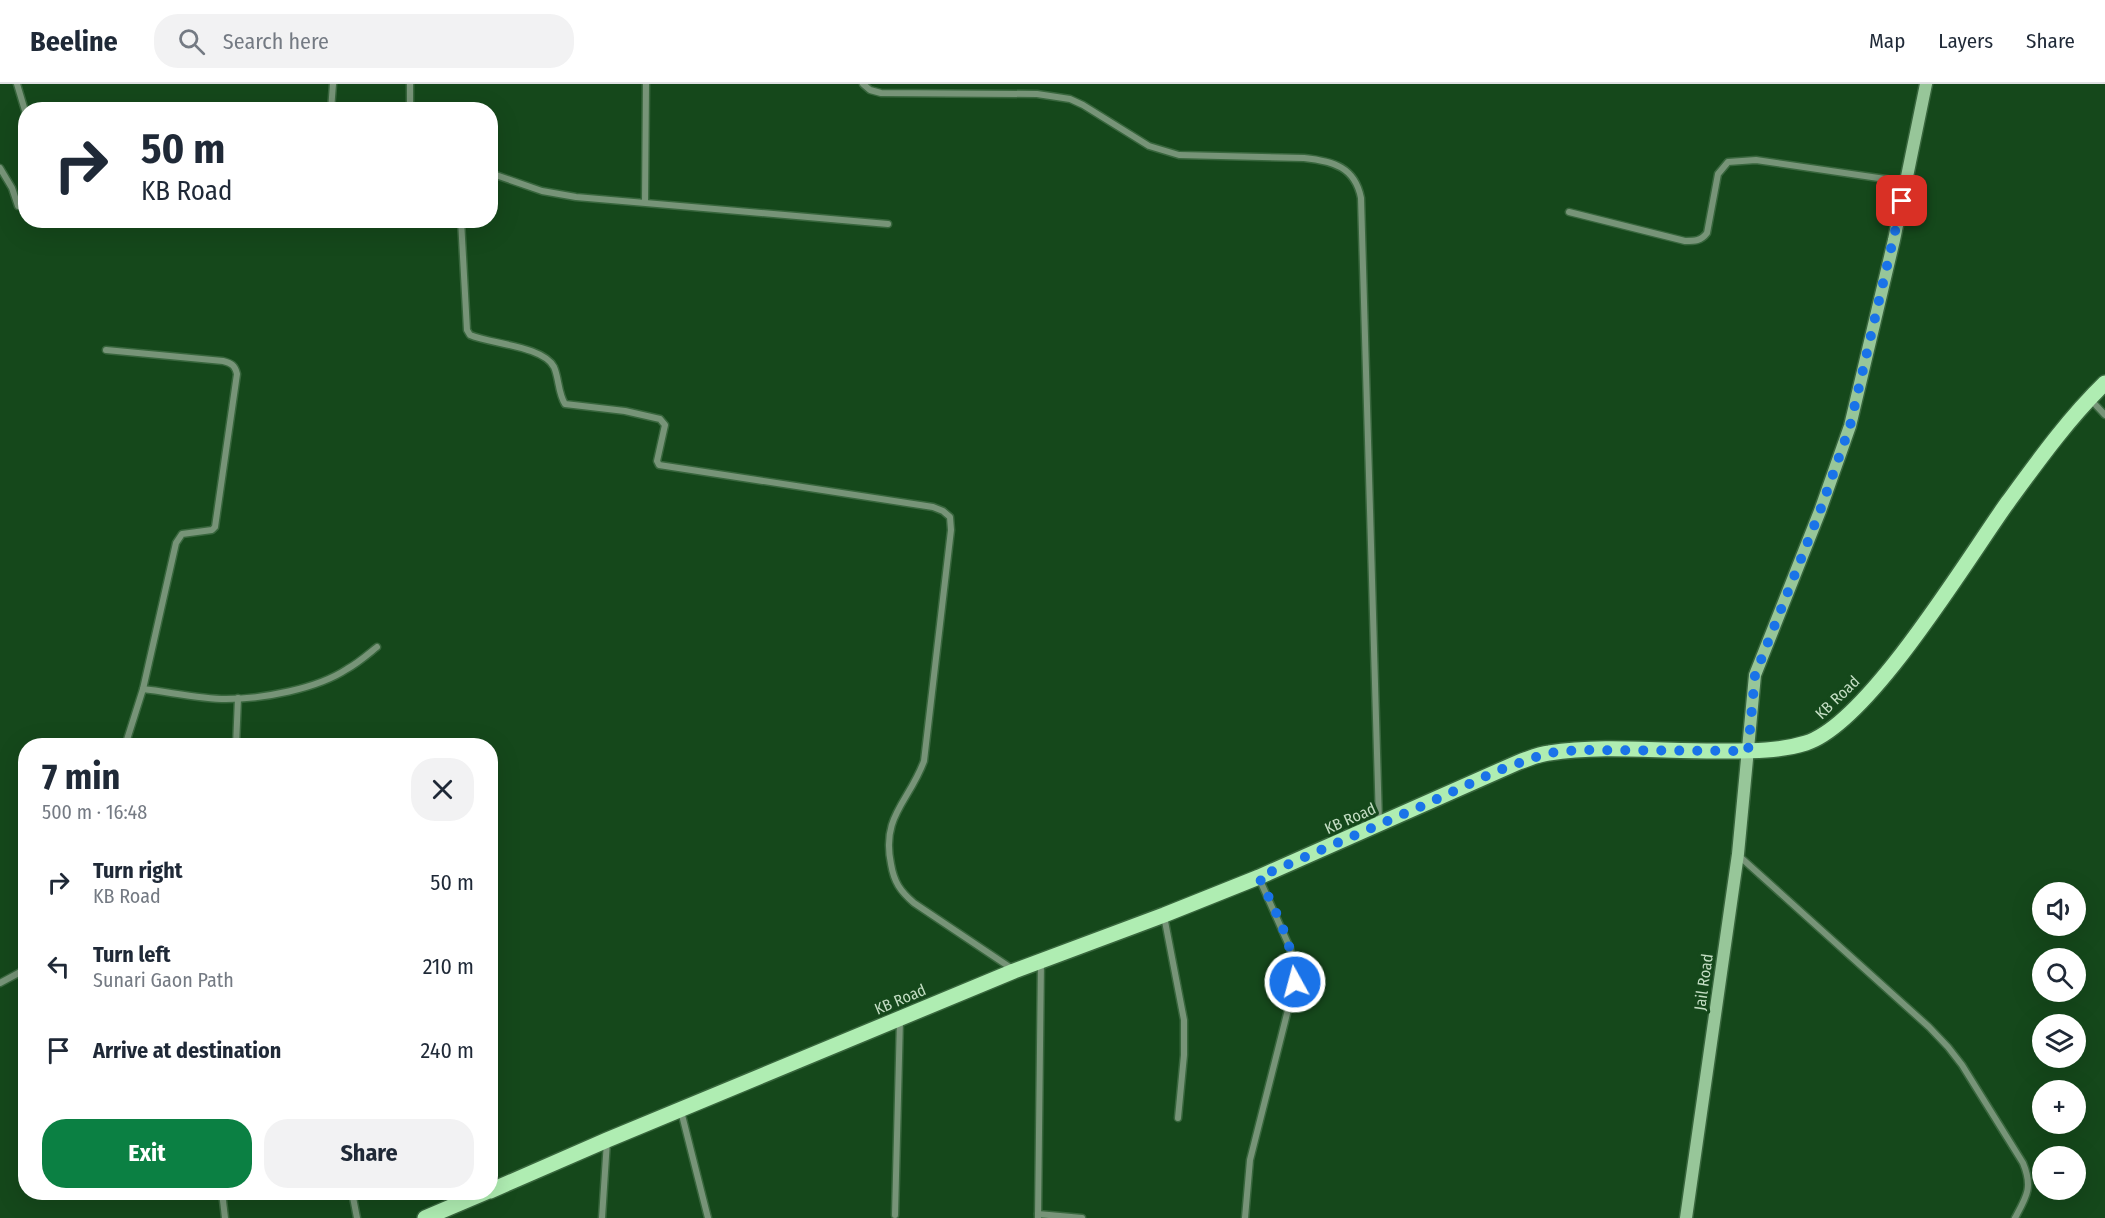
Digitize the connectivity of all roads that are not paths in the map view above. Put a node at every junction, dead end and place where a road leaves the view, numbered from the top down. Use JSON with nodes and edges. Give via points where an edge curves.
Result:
{"nodes":[{"id":1,"x":17,"y":84,"type":"edge"},
{"id":2,"x":333,"y":84,"type":"edge"},
{"id":3,"x":410,"y":84,"type":"edge"},
{"id":4,"x":646,"y":84,"type":"edge"},
{"id":5,"x":863,"y":84,"type":"edge"},
{"id":6,"x":1926,"y":84,"type":"edge"},
{"id":7,"x":22,"y":102,"type":"edge"},
{"id":8,"x":332,"y":102,"type":"edge"},
{"id":9,"x":410,"y":102,"type":"edge"},
{"id":10,"x":0,"y":168,"type":"edge"},
{"id":11,"x":498,"y":176,"type":"edge"},
{"id":12,"x":1906,"y":182,"type":"junction"},
{"id":13,"x":645,"y":202,"type":"junction"},
{"id":14,"x":18,"y":206,"type":"dead end"},
{"id":15,"x":1569,"y":212,"type":"dead end"},
{"id":16,"x":888,"y":224,"type":"dead end"},
{"id":17,"x":461,"y":228,"type":"edge"},
{"id":18,"x":106,"y":350,"type":"dead end"},
{"id":19,"x":2105,"y":383,"type":"edge"},
{"id":20,"x":2090,"y":398,"type":"junction"},
{"id":21,"x":2105,"y":415,"type":"edge"},
{"id":22,"x":377,"y":647,"type":"dead end"},
{"id":23,"x":143,"y":688,"type":"junction"},
{"id":24,"x":238,"y":698,"type":"junction"},
{"id":25,"x":127,"y":738,"type":"edge"},
{"id":26,"x":236,"y":738,"type":"edge"},
{"id":27,"x":1748,"y":751,"type":"junction"},
{"id":28,"x":1379,"y":825,"type":"junction"},
{"id":29,"x":1738,"y":854,"type":"junction"},
{"id":30,"x":1259,"y":877,"type":"junction"},
{"id":31,"x":1164,"y":915,"type":"junction"},
{"id":32,"x":1041,"y":961,"type":"junction"},
{"id":33,"x":1014,"y":970,"type":"junction"},
{"id":34,"x":18,"y":973,"type":"edge"},
{"id":35,"x":0,"y":982,"type":"edge"},
{"id":36,"x":900,"y":1018,"type":"junction"},
{"id":37,"x":680,"y":1109,"type":"junction"},
{"id":38,"x":1178,"y":1118,"type":"dead end"},
{"id":39,"x":607,"y":1140,"type":"junction"},
{"id":40,"x":498,"y":1188,"type":"edge"},
{"id":41,"x":223,"y":1200,"type":"edge"},
{"id":42,"x":354,"y":1200,"type":"edge"},
{"id":43,"x":469,"y":1200,"type":"edge"},
{"id":44,"x":895,"y":1215,"type":"dead end"},
{"id":45,"x":1038,"y":1216,"type":"edge"},
{"id":46,"x":225,"y":1218,"type":"edge"},
{"id":47,"x":357,"y":1218,"type":"edge"},
{"id":48,"x":425,"y":1218,"type":"edge"},
{"id":49,"x":602,"y":1218,"type":"edge"},
{"id":50,"x":708,"y":1218,"type":"edge"},
{"id":51,"x":1082,"y":1218,"type":"edge"},
{"id":52,"x":1245,"y":1218,"type":"edge"},
{"id":53,"x":1686,"y":1218,"type":"edge"},
{"id":54,"x":2015,"y":1218,"type":"edge"}],
"edges":[{"from":1,"to":7,"type":"street"},
{"from":2,"to":8,"type":"street"},
{"from":3,"to":9,"type":"street"},
{"from":4,"to":13,"type":"street"},
{"from":5,"to":28,"type":"street","via":[[881,93],[1037,94],[1062,98],[1083,105],[1164,152],[1324,160],[1342,167],[1359,186]]},
{"from":6,"to":12,"type":"street","name":"Jail Road"},
{"from":10,"to":14,"type":"street"},
{"from":11,"to":13,"type":"street","via":[[576,197]]},
{"from":12,"to":15,"type":"street","via":[[1756,160],[1728,162],[1718,174],[1707,233],[1695,241]]},
{"from":12,"to":27,"type":"street","name":"Jail Road","via":[[1850,426],[1755,675]]},
{"from":13,"to":16,"type":"street"},
{"from":17,"to":33,"type":"street","via":[[470,334],[530,351],[548,361],[554,368],[564,404],[660,419],[664,425],[659,465],[933,507],[950,517],[924,760],[918,778],[894,816],[888,853],[894,880],[907,897]]},
{"from":18,"to":23,"type":"street","via":[[223,361],[231,363],[237,374],[215,526],[212,530],[182,534],[176,543]]},
{"from":19,"to":20,"type":"main road","name":"KB Road"},
{"from":20,"to":21,"type":"street"},
{"from":20,"to":27,"type":"main road","name":"KB Road","via":[[1853,712],[1809,742]]},
{"from":22,"to":24,"type":"street","via":[[330,678],[285,691]]},
{"from":23,"to":24,"type":"street","via":[[207,698]]},
{"from":23,"to":25,"type":"street"},
{"from":24,"to":26,"type":"street"},
{"from":27,"to":28,"type":"main road","name":"KB Road","via":[[1547,753],[1497,771]]},
{"from":27,"to":29,"type":"street","name":"Jail Road"},
{"from":28,"to":30,"type":"main road","name":"KB Road"},
{"from":29,"to":53,"type":"street","name":"Jail Road"},
{"from":29,"to":54,"type":"street","via":[[1929,1028],[1962,1065],[2027,1173],[2028,1191]]},
{"from":30,"to":31,"type":"main road","name":"KB Road"},
{"from":30,"to":52,"type":"street","via":[[1290,948],[1295,982],[1250,1160]]},
{"from":31,"to":32,"type":"main road","name":"KB Road"},
{"from":31,"to":38,"type":"street","via":[[1184,1020]]},
{"from":32,"to":33,"type":"main road","name":"KB Road"},
{"from":32,"to":45,"type":"street"},
{"from":33,"to":36,"type":"main road","name":"KB Road"},
{"from":34,"to":35,"type":"street"},
{"from":36,"to":37,"type":"main road","name":"KB Road"},
{"from":36,"to":44,"type":"street"},
{"from":37,"to":39,"type":"main road","name":"KB Road"},
{"from":37,"to":50,"type":"street"},
{"from":39,"to":40,"type":"main road","name":"KB Road"},
{"from":39,"to":49,"type":"street"},
{"from":41,"to":46,"type":"street"},
{"from":42,"to":47,"type":"street"},
{"from":43,"to":48,"type":"main road","name":"KB Road"},
{"from":45,"to":51,"type":"street"}]}
